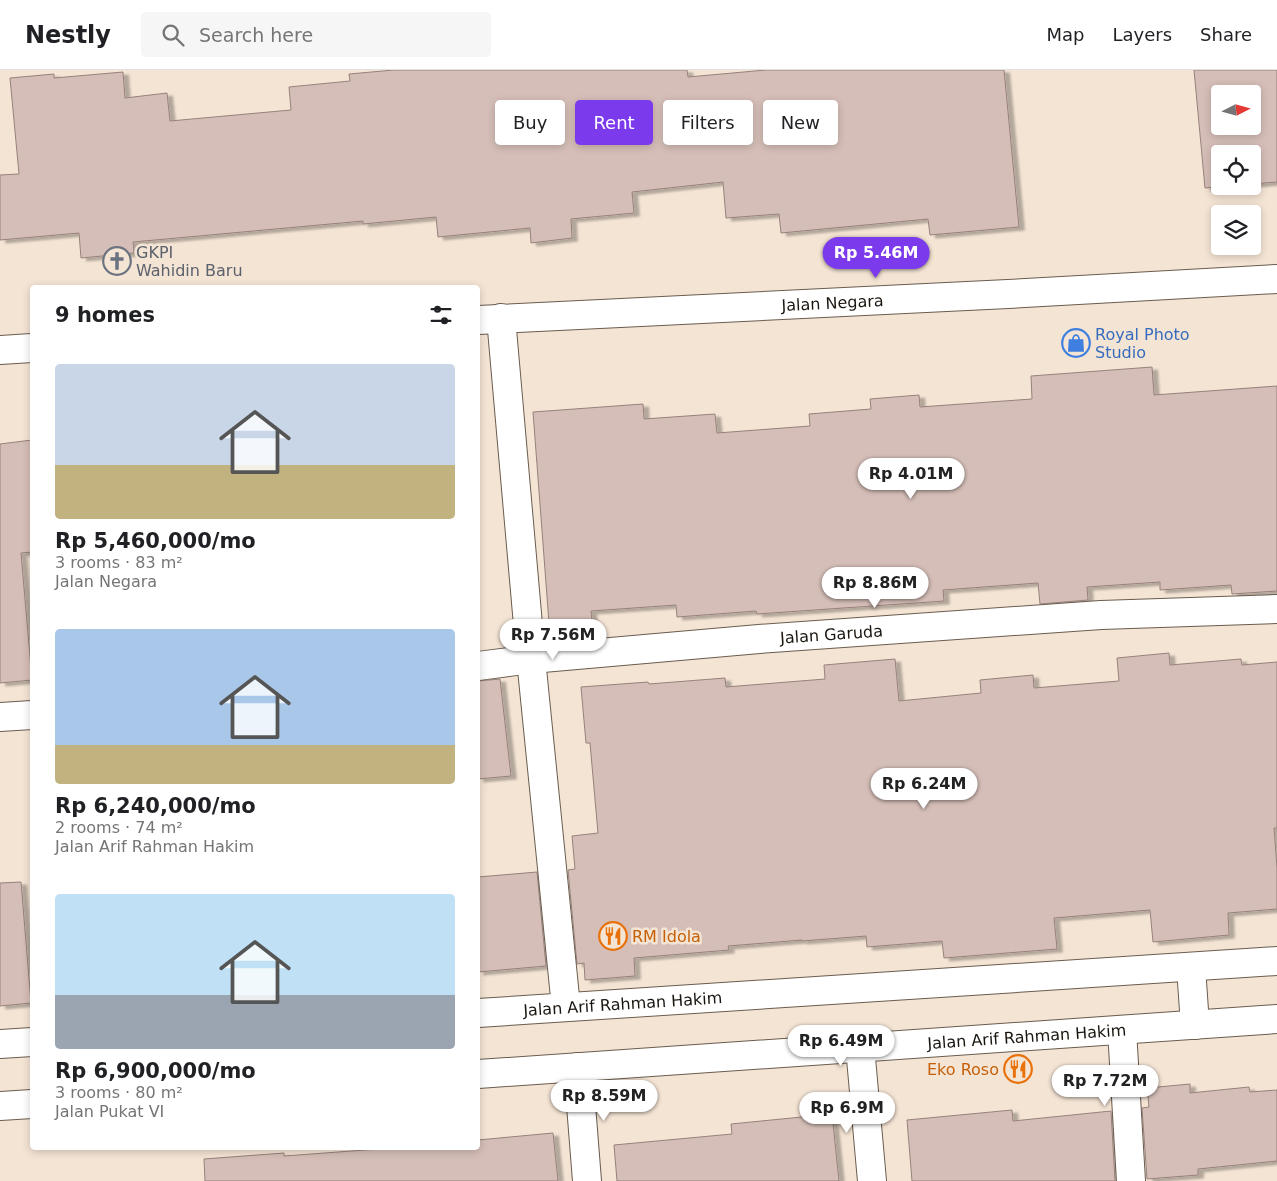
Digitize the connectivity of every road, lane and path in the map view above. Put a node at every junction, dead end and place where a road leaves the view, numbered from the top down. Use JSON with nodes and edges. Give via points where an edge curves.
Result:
{"nodes":[{"id":1,"x":1277,"y":279,"type":"edge"},
{"id":2,"x":489,"y":319,"type":"edge"},
{"id":3,"x":30,"y":348,"type":"edge"},
{"id":4,"x":0,"y":350,"type":"edge"},
{"id":5,"x":1277,"y":609,"type":"edge"},
{"id":6,"x":531,"y":659,"type":"junction"},
{"id":7,"x":480,"y":666,"type":"edge"},
{"id":8,"x":30,"y":715,"type":"edge"},
{"id":9,"x":0,"y":716,"type":"edge"},
{"id":10,"x":1277,"y":961,"type":"edge"},
{"id":11,"x":1191,"y":967,"type":"junction"},
{"id":12,"x":566,"y":1008,"type":"junction"},
{"id":13,"x":480,"y":1013,"type":"edge"},
{"id":14,"x":1277,"y":1019,"type":"edge"},
{"id":15,"x":1195,"y":1025,"type":"junction"},
{"id":16,"x":1122,"y":1030,"type":"junction"},
{"id":17,"x":30,"y":1042,"type":"edge"},
{"id":18,"x":0,"y":1044,"type":"edge"},
{"id":19,"x":860,"y":1048,"type":"junction"},
{"id":20,"x":578,"y":1067,"type":"junction"},
{"id":21,"x":480,"y":1074,"type":"edge"},
{"id":22,"x":30,"y":1104,"type":"edge"},
{"id":23,"x":0,"y":1106,"type":"edge"},
{"id":24,"x":587,"y":1181,"type":"edge"},
{"id":25,"x":872,"y":1181,"type":"edge"},
{"id":26,"x":1131,"y":1181,"type":"edge"}],
"edges":[{"from":1,"to":2,"type":"street","name":"Jalan Negara"},
{"from":2,"to":6,"type":"street"},
{"from":3,"to":4,"type":"street"},
{"from":5,"to":6,"type":"street","name":"Jalan Garuda","via":[[1082,616]]},
{"from":6,"to":7,"type":"street","name":"Jalan Garuda"},
{"from":6,"to":12,"type":"street"},
{"from":8,"to":9,"type":"street"},
{"from":10,"to":11,"type":"street","name":"Jalan Arif Rahman Hakim"},
{"from":11,"to":12,"type":"street","name":"Jalan Arif Rahman Hakim"},
{"from":11,"to":15,"type":"street"},
{"from":12,"to":13,"type":"street","name":"Jalan Arif Rahman Hakim"},
{"from":14,"to":15,"type":"street","name":"Jalan Arif Rahman Hakim"},
{"from":15,"to":16,"type":"street","name":"Jalan Arif Rahman Hakim"},
{"from":16,"to":19,"type":"street","name":"Jalan Arif Rahman Hakim"},
{"from":16,"to":26,"type":"street"},
{"from":17,"to":18,"type":"street"},
{"from":19,"to":20,"type":"street","name":"Jalan Arif Rahman Hakim"},
{"from":19,"to":25,"type":"street"},
{"from":20,"to":21,"type":"street","name":"Jalan Arif Rahman Hakim"},
{"from":20,"to":24,"type":"street"},
{"from":22,"to":23,"type":"street"}]}
